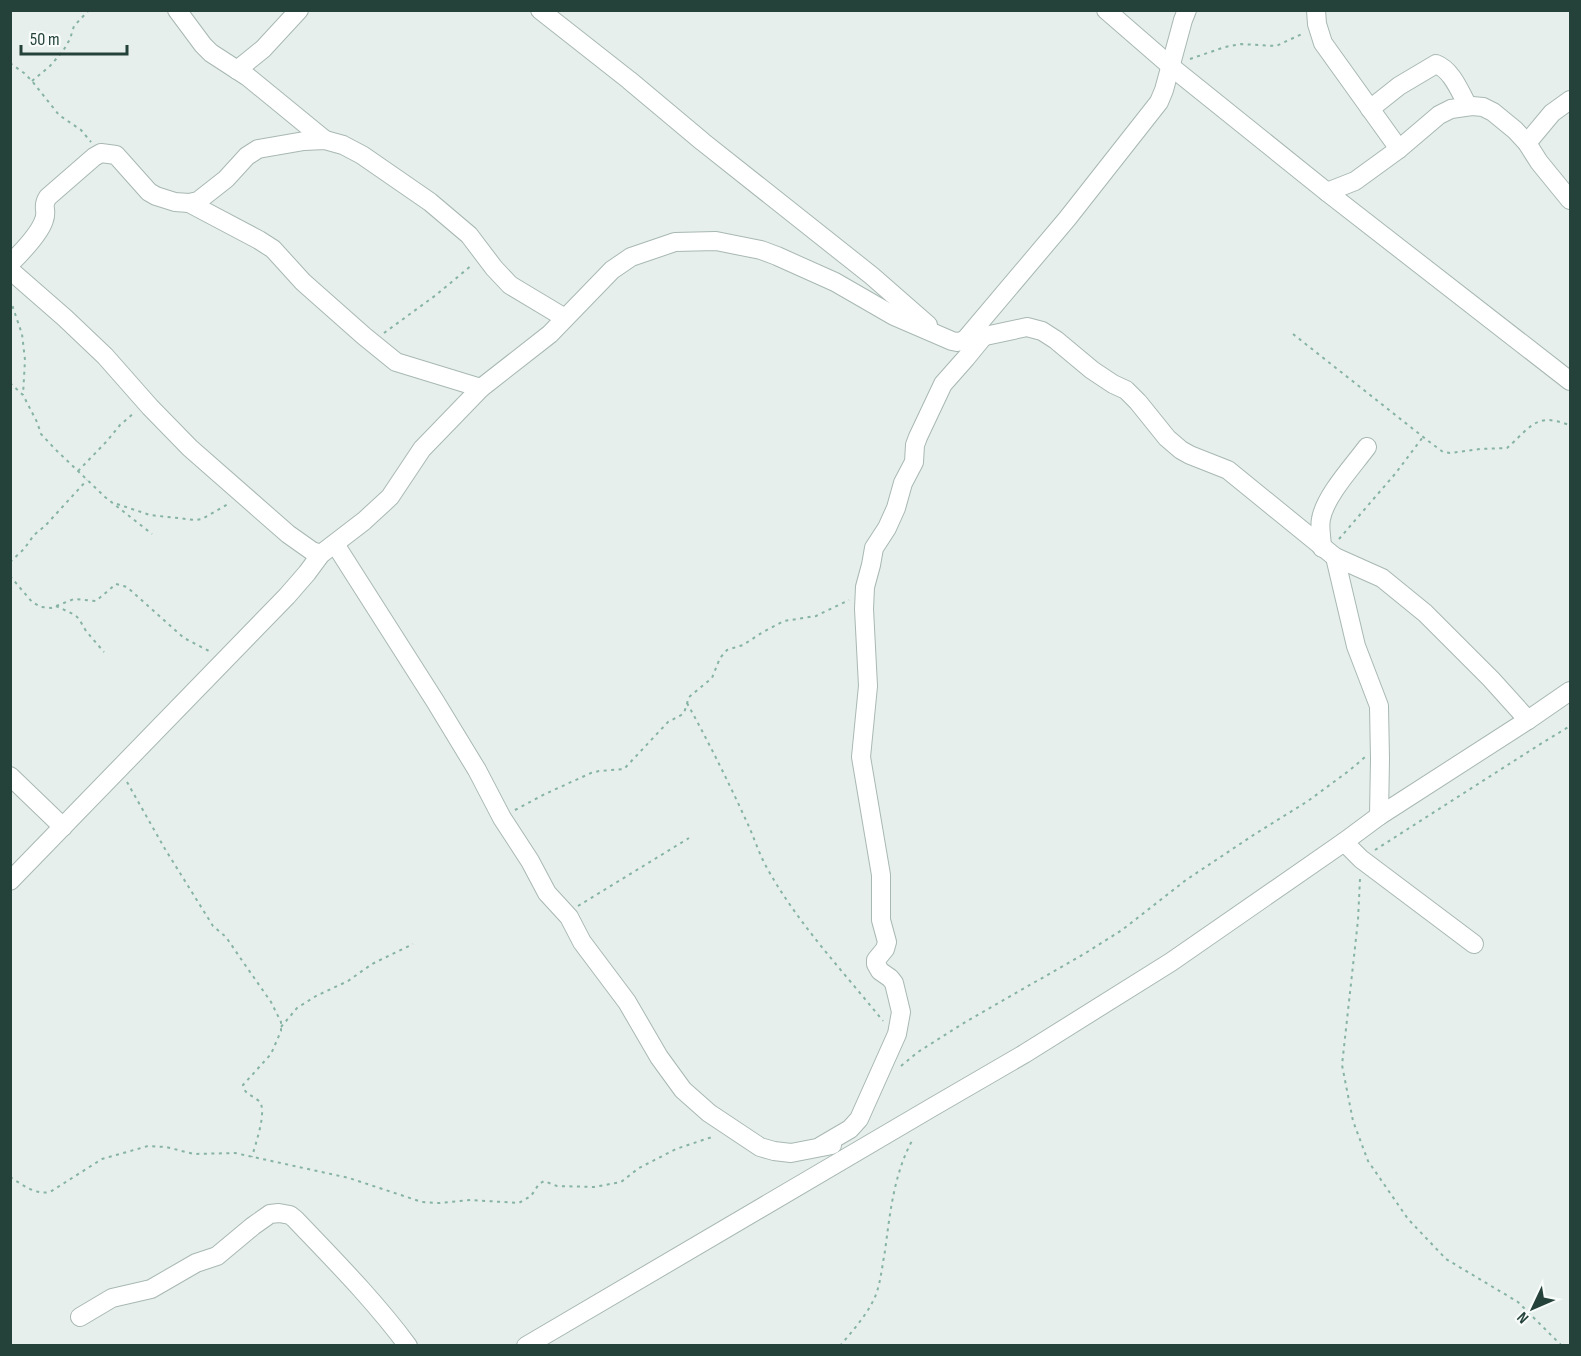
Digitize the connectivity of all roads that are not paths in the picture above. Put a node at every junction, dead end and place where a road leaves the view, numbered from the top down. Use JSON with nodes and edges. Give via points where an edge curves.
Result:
{"nodes":[{"id":1,"x":177,"y":10,"type":"edge"},
{"id":2,"x":299,"y":10,"type":"edge"},
{"id":3,"x":540,"y":10,"type":"edge"},
{"id":4,"x":1106,"y":10,"type":"edge"},
{"id":5,"x":1187,"y":10,"type":"edge"},
{"id":6,"x":1316,"y":10,"type":"edge"},
{"id":7,"x":1172,"y":67,"type":"junction"},
{"id":8,"x":237,"y":70,"type":"junction"},
{"id":9,"x":1570,"y":100,"type":"edge"},
{"id":10,"x":1468,"y":106,"type":"junction"},
{"id":11,"x":1370,"y":109,"type":"junction"},
{"id":12,"x":325,"y":140,"type":"junction"},
{"id":13,"x":1527,"y":143,"type":"junction"},
{"id":14,"x":1399,"y":149,"type":"junction"},
{"id":15,"x":1327,"y":192,"type":"junction"},
{"id":16,"x":1570,"y":200,"type":"edge"},
{"id":17,"x":189,"y":203,"type":"junction"},
{"id":18,"x":10,"y":264,"type":"edge"},
{"id":19,"x":10,"y":270,"type":"edge"},
{"id":20,"x":565,"y":318,"type":"junction"},
{"id":21,"x":984,"y":336,"type":"junction"},
{"id":22,"x":943,"y":338,"type":"junction"},
{"id":23,"x":964,"y":341,"type":"junction"},
{"id":24,"x":1570,"y":381,"type":"edge"},
{"id":25,"x":481,"y":388,"type":"junction"},
{"id":26,"x":1367,"y":447,"type":"dead end"},
{"id":27,"x":328,"y":549,"type":"junction"},
{"id":28,"x":1328,"y":553,"type":"junction"},
{"id":29,"x":1570,"y":691,"type":"edge"},
{"id":30,"x":1528,"y":720,"type":"junction"},
{"id":31,"x":10,"y":776,"type":"edge"},
{"id":32,"x":1379,"y":816,"type":"junction"},
{"id":33,"x":63,"y":827,"type":"junction"},
{"id":34,"x":1344,"y":842,"type":"junction"},
{"id":35,"x":10,"y":881,"type":"edge"},
{"id":36,"x":1474,"y":944,"type":"dead end"},
{"id":37,"x":872,"y":1143,"type":"junction"},
{"id":38,"x":821,"y":1146,"type":"junction"},
{"id":39,"x":80,"y":1317,"type":"dead end"},
{"id":40,"x":408,"y":1346,"type":"edge"},
{"id":41,"x":526,"y":1346,"type":"edge"}],
"edges":[{"from":1,"to":8,"type":"street","via":[[211,53]]},
{"from":2,"to":8,"type":"street"},
{"from":3,"to":22,"type":"street","via":[[872,276]]},
{"from":4,"to":7,"type":"street"},
{"from":5,"to":7,"type":"street"},
{"from":6,"to":11,"type":"street","via":[[1323,43]]},
{"from":7,"to":15,"type":"street"},
{"from":7,"to":23,"type":"street","via":[[1160,102],[1149,117]]},
{"from":8,"to":12,"type":"street"},
{"from":9,"to":13,"type":"street","via":[[1552,113]]},
{"from":10,"to":11,"type":"street","via":[[1445,69],[1436,64]]},
{"from":10,"to":13,"type":"street","via":[[1493,112]]},
{"from":10,"to":14,"type":"street","via":[[1439,115]]},
{"from":11,"to":14,"type":"street"},
{"from":12,"to":17,"type":"street","via":[[258,149],[198,201]]},
{"from":12,"to":20,"type":"street","via":[[362,154],[430,202],[469,235],[510,285]]},
{"from":13,"to":16,"type":"street"},
{"from":14,"to":15,"type":"street","via":[[1355,181]]},
{"from":15,"to":24,"type":"street"},
{"from":17,"to":18,"type":"street","via":[[156,196],[116,155],[99,154],[48,196],[41,227]]},
{"from":17,"to":25,"type":"street","via":[[273,249],[303,282],[396,362]]},
{"from":19,"to":27,"type":"street","via":[[105,356],[190,448],[247,499],[312,551]]},
{"from":20,"to":22,"type":"street","via":[[612,270],[631,257],[675,242],[716,241],[777,256]]},
{"from":20,"to":25,"type":"street"},
{"from":21,"to":23,"type":"street"},
{"from":21,"to":28,"type":"street","via":[[1027,327],[1042,331],[1092,370],[1126,390],[1181,450],[1228,470]]},
{"from":21,"to":38,"type":"street","via":[[943,384],[915,445],[914,462],[887,528],[874,548],[865,591],[868,686],[861,757],[881,874],[881,920],[887,942],[876,964],[894,982],[901,1007],[896,1038],[860,1119]]},
{"from":22,"to":23,"type":"street"},
{"from":25,"to":27,"type":"street","via":[[422,449],[390,497]]},
{"from":26,"to":28,"type":"street","via":[[1323,511],[1320,521]]},
{"from":27,"to":33,"type":"street"},
{"from":27,"to":38,"type":"street","via":[[435,701],[548,893],[566,913],[683,1089],[709,1113],[760,1147],[791,1153]]},
{"from":28,"to":30,"type":"street","via":[[1382,578],[1425,613]]},
{"from":28,"to":32,"type":"street","via":[[1379,706]]},
{"from":29,"to":30,"type":"street"},
{"from":30,"to":32,"type":"street"},
{"from":31,"to":33,"type":"street"},
{"from":32,"to":34,"type":"street"},
{"from":33,"to":35,"type":"street"},
{"from":34,"to":36,"type":"street"},
{"from":34,"to":37,"type":"street","via":[[1171,962]]},
{"from":37,"to":38,"type":"street"},
{"from":37,"to":41,"type":"street"},
{"from":39,"to":40,"type":"street","via":[[112,1298],[151,1289],[196,1263],[217,1256],[270,1214],[279,1213],[295,1219],[329,1254]]}]}
